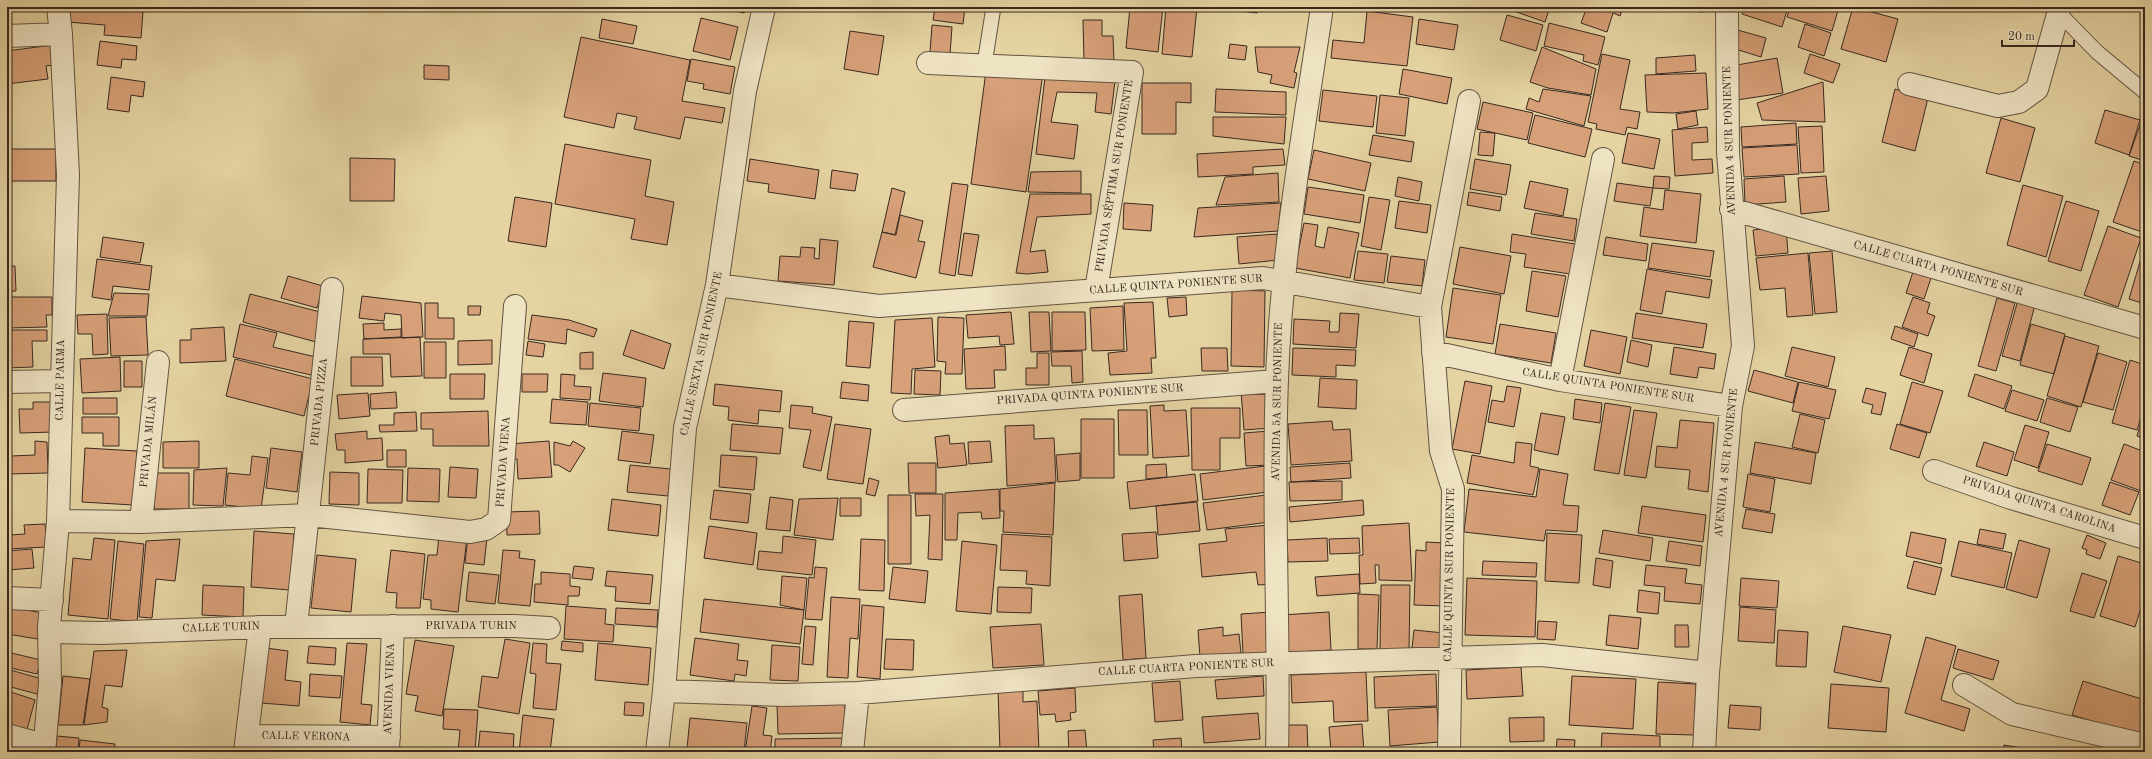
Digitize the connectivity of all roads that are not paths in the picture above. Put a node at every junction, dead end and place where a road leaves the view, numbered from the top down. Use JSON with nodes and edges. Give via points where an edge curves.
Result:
{"nodes":[{"id":1,"x":58,"y":7,"type":"edge"},
{"id":2,"x":764,"y":7,"type":"edge"},
{"id":3,"x":1322,"y":7,"type":"edge"},
{"id":4,"x":1727,"y":7,"type":"edge"},
{"id":5,"x":2057,"y":8,"type":"edge"},
{"id":6,"x":993,"y":10,"type":"dead end"},
{"id":7,"x":61,"y":34,"type":"junction"},
{"id":8,"x":7,"y":36,"type":"edge"},
{"id":9,"x":928,"y":63,"type":"dead end"},
{"id":10,"x":984,"y":67,"type":"junction"},
{"id":11,"x":1909,"y":84,"type":"dead end"},
{"id":12,"x":2145,"y":92,"type":"edge"},
{"id":13,"x":1469,"y":101,"type":"dead end"},
{"id":14,"x":1603,"y":159,"type":"dead end"},
{"id":15,"x":1731,"y":209,"type":"junction"},
{"id":16,"x":1282,"y":282,"type":"junction"},
{"id":17,"x":717,"y":285,"type":"junction"},
{"id":18,"x":332,"y":289,"type":"dead end"},
{"id":19,"x":1096,"y":290,"type":"junction"},
{"id":20,"x":515,"y":306,"type":"dead end"},
{"id":21,"x":1430,"y":307,"type":"junction"},
{"id":22,"x":2145,"y":328,"type":"edge"},
{"id":23,"x":1433,"y":352,"type":"junction"},
{"id":24,"x":158,"y":362,"type":"dead end"},
{"id":25,"x":1560,"y":380,"type":"junction"},
{"id":26,"x":61,"y":381,"type":"junction"},
{"id":27,"x":1277,"y":381,"type":"junction"},
{"id":28,"x":7,"y":382,"type":"edge"},
{"id":29,"x":1731,"y":406,"type":"junction"},
{"id":30,"x":904,"y":410,"type":"dead end"},
{"id":31,"x":1934,"y":470,"type":"dead end"},
{"id":32,"x":309,"y":515,"type":"junction"},
{"id":33,"x":58,"y":521,"type":"junction"},
{"id":34,"x":141,"y":522,"type":"junction"},
{"id":35,"x":2145,"y":538,"type":"edge"},
{"id":36,"x":7,"y":598,"type":"edge"},
{"id":37,"x":52,"y":600,"type":"junction"},
{"id":38,"x":296,"y":626,"type":"junction"},
{"id":39,"x":393,"y":626,"type":"junction"},
{"id":40,"x":260,"y":627,"type":"junction"},
{"id":41,"x":549,"y":628,"type":"dead end"},
{"id":42,"x":50,"y":632,"type":"junction"},
{"id":43,"x":1450,"y":656,"type":"junction"},
{"id":44,"x":1279,"y":663,"type":"junction"},
{"id":45,"x":1708,"y":673,"type":"junction"},
{"id":46,"x":1964,"y":685,"type":"dead end"},
{"id":47,"x":664,"y":691,"type":"junction"},
{"id":48,"x":858,"y":693,"type":"junction"},
{"id":49,"x":7,"y":735,"type":"edge"},
{"id":50,"x":246,"y":744,"type":"edge"},
{"id":51,"x":388,"y":745,"type":"edge"},
{"id":52,"x":2145,"y":745,"type":"edge"},
{"id":53,"x":44,"y":748,"type":"edge"},
{"id":54,"x":657,"y":752,"type":"edge"},
{"id":55,"x":852,"y":752,"type":"edge"},
{"id":56,"x":1277,"y":752,"type":"edge"},
{"id":57,"x":1449,"y":752,"type":"edge"},
{"id":58,"x":1704,"y":752,"type":"edge"}],
"edges":[{"from":1,"to":7,"type":"street","name":"CALLE PARMA"},
{"from":2,"to":17,"type":"street","name":"CALLE SEXTA SUR PONIENTE","via":[[745,91]]},
{"from":3,"to":16,"type":"street","name":"AVENIDA 5A SUR PONIENTE"},
{"from":4,"to":15,"type":"street","name":"AVENIDA 4 SUR PONIENTE"},
{"from":5,"to":11,"type":"street","via":[[2037,89],[2019,102],[1998,106]]},
{"from":5,"to":12,"type":"lane","via":[[2097,52]]},
{"from":6,"to":10,"type":"lane"},
{"from":7,"to":8,"type":"street"},
{"from":7,"to":26,"type":"street","name":"CALLE PARMA","via":[[68,175]]},
{"from":9,"to":10,"type":"street","name":"PRIVADA SÉPTIMA SUR PONIENTE"},
{"from":10,"to":19,"type":"street","name":"PRIVADA SÉPTIMA SUR PONIENTE","via":[[1132,72]]},
{"from":13,"to":21,"type":"street"},
{"from":14,"to":25,"type":"street"},
{"from":15,"to":22,"type":"street","name":"CALLE CUARTA PONIENTE SUR"},
{"from":15,"to":29,"type":"street","name":"AVENIDA 4 SUR PONIENTE","via":[[1743,346]]},
{"from":16,"to":19,"type":"street","name":"CALLE QUINTA PONIENTE SUR","via":[[1263,278]]},
{"from":16,"to":21,"type":"street","name":"CALLE QUINTA PONIENTE SUR"},
{"from":16,"to":27,"type":"street","name":"AVENIDA 5A SUR PONIENTE"},
{"from":17,"to":19,"type":"street","name":"CALLE QUINTA PONIENTE SUR","via":[[879,306]]},
{"from":17,"to":47,"type":"street","name":"CALLE SEXTA SUR PONIENTE","via":[[685,428]]},
{"from":18,"to":32,"type":"street","name":"PRIVADA PIZZA"},
{"from":20,"to":32,"type":"street","name":"PRIVADA VIENA","via":[[499,520],[486,529],[470,532]]},
{"from":21,"to":23,"type":"street"},
{"from":23,"to":25,"type":"street","name":"CALLE QUINTA PONIENTE SUR"},
{"from":23,"to":43,"type":"street","name":"CALLE QUINTA SUR PONIENTE","via":[[1442,451],[1453,489]]},
{"from":24,"to":34,"type":"street","name":"PRIVADA MILÁN"},
{"from":25,"to":29,"type":"street","name":"CALLE QUINTA PONIENTE SUR"},
{"from":26,"to":28,"type":"street"},
{"from":26,"to":33,"type":"street","name":"CALLE PARMA"},
{"from":27,"to":30,"type":"street","name":"PRIVADA QUINTA PONIENTE SUR"},
{"from":27,"to":44,"type":"street","name":"AVENIDA 5A SUR PONIENTE"},
{"from":29,"to":45,"type":"street","name":"AVENIDA 4 SUR PONIENTE"},
{"from":31,"to":35,"type":"street","name":"PRIVADA QUINTA CAROLINA","via":[[2011,498]]},
{"from":32,"to":34,"type":"street"},
{"from":32,"to":38,"type":"street","name":"PRIVADA PIZZA"},
{"from":33,"to":34,"type":"street"},
{"from":33,"to":37,"type":"street","name":"CALLE PARMA"},
{"from":36,"to":37,"type":"street"},
{"from":37,"to":42,"type":"street","name":"CALLE PARMA"},
{"from":38,"to":39,"type":"street","name":"CALLE TURIN"},
{"from":38,"to":40,"type":"street","name":"CALLE TURIN"},
{"from":39,"to":41,"type":"street","name":"PRIVADA TURIN"},
{"from":39,"to":51,"type":"street","name":"AVENIDA VIENA"},
{"from":40,"to":42,"type":"street","name":"CALLE TURIN","via":[[101,633]]},
{"from":40,"to":50,"type":"street"},
{"from":42,"to":53,"type":"street","name":"CALLE PARMA","via":[[50,684]]},
{"from":43,"to":44,"type":"street","name":"CALLE CUARTA PONIENTE SUR"},
{"from":43,"to":45,"type":"street","name":"CALLE CUARTA PONIENTE SUR","via":[[1542,654]]},
{"from":43,"to":57,"type":"street","name":"CALLE QUINTA SUR PONIENTE"},
{"from":44,"to":48,"type":"street","name":"CALLE CUARTA PONIENTE SUR","via":[[1188,666]]},
{"from":44,"to":56,"type":"street","name":"AVENIDA 5A SUR PONIENTE"},
{"from":45,"to":58,"type":"street","name":"AVENIDA 4 SUR PONIENTE"},
{"from":46,"to":52,"type":"street","via":[[2012,714]]},
{"from":47,"to":48,"type":"street","name":"CALLE CUARTA PONIENTE SUR","via":[[783,695]]},
{"from":47,"to":54,"type":"street","name":"CALLE SEXTA SUR PONIENTE"},
{"from":48,"to":55,"type":"street"},
{"from":49,"to":53,"type":"street"},
{"from":50,"to":51,"type":"street","name":"CALLE VERONA"}]}
